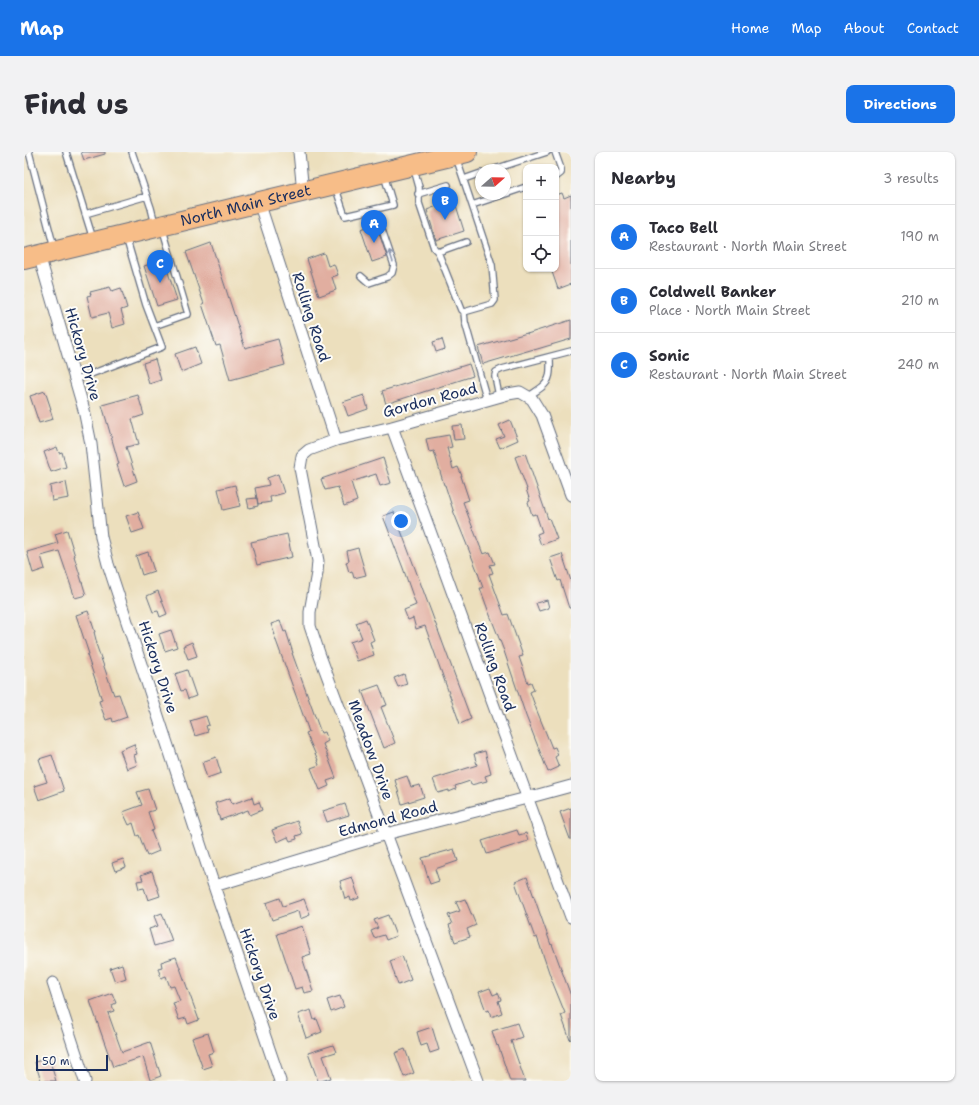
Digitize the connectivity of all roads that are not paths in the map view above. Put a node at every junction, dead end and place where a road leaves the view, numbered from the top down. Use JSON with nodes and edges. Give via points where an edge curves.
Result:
{"nodes":[{"id":1,"x":28,"y":152,"type":"edge"},
{"id":2,"x":66,"y":152,"type":"edge"},
{"id":3,"x":132,"y":152,"type":"edge"},
{"id":4,"x":299,"y":152,"type":"edge"},
{"id":5,"x":547,"y":152,"type":"edge"},
{"id":6,"x":555,"y":152,"type":"edge"},
{"id":7,"x":461,"y":153,"type":"edge"},
{"id":8,"x":510,"y":164,"type":"edge"},
{"id":9,"x":413,"y":165,"type":"junction"},
{"id":10,"x":383,"y":172,"type":"junction"},
{"id":11,"x":559,"y":175,"type":"edge"},
{"id":12,"x":475,"y":176,"type":"edge"},
{"id":13,"x":464,"y":179,"type":"junction"},
{"id":14,"x":334,"y":184,"type":"junction"},
{"id":15,"x":448,"y":185,"type":"dead end"},
{"id":16,"x":523,"y":188,"type":"edge"},
{"id":17,"x":303,"y":192,"type":"junction"},
{"id":18,"x":418,"y":194,"type":"junction"},
{"id":19,"x":147,"y":196,"type":"junction"},
{"id":20,"x":259,"y":202,"type":"junction"},
{"id":21,"x":472,"y":205,"type":"junction"},
{"id":22,"x":375,"y":209,"type":"junction"},
{"id":23,"x":85,"y":214,"type":"junction"},
{"id":24,"x":159,"y":226,"type":"junction"},
{"id":25,"x":125,"y":234,"type":"junction"},
{"id":26,"x":94,"y":242,"type":"junction"},
{"id":27,"x":466,"y":242,"type":"dead end"},
{"id":28,"x":438,"y":252,"type":"junction"},
{"id":29,"x":39,"y":255,"type":"edge"},
{"id":30,"x":361,"y":276,"type":"dead end"},
{"id":31,"x":464,"y":312,"type":"junction"},
{"id":32,"x":154,"y":326,"type":"junction"},
{"id":33,"x":571,"y":351,"type":"edge"},
{"id":34,"x":550,"y":357,"type":"junction"},
{"id":35,"x":75,"y":380,"type":"junction"},
{"id":36,"x":499,"y":396,"type":"junction"},
{"id":37,"x":530,"y":398,"type":"junction"},
{"id":38,"x":487,"y":400,"type":"junction"},
{"id":39,"x":392,"y":427,"type":"junction"},
{"id":40,"x":336,"y":440,"type":"junction"},
{"id":41,"x":571,"y":495,"type":"edge"},
{"id":42,"x":571,"y":786,"type":"edge"},
{"id":43,"x":527,"y":798,"type":"junction"},
{"id":44,"x":386,"y":834,"type":"junction"},
{"id":45,"x":214,"y":886,"type":"junction"},
{"id":46,"x":571,"y":917,"type":"edge"},
{"id":47,"x":53,"y":982,"type":"dead end"},
{"id":48,"x":85,"y":1081,"type":"edge"},
{"id":49,"x":280,"y":1081,"type":"edge"},
{"id":50,"x":478,"y":1081,"type":"edge"}],
"edges":[{"from":1,"to":29,"type":"lane"},
{"from":2,"to":23,"type":"lane"},
{"from":3,"to":19,"type":"lane"},
{"from":4,"to":17,"type":"street"},
{"from":5,"to":8,"type":"lane"},
{"from":6,"to":11,"type":"lane","via":[[561,169]]},
{"from":7,"to":9,"type":"highway","name":"North Main Street"},
{"from":7,"to":13,"type":"lane"},
{"from":9,"to":10,"type":"highway","name":"North Main Street"},
{"from":9,"to":18,"type":"lane","via":[[419,188]]},
{"from":10,"to":14,"type":"highway","name":"North Main Street"},
{"from":10,"to":22,"type":"lane","via":[[393,205]]},
{"from":12,"to":13,"type":"lane"},
{"from":13,"to":21,"type":"lane"},
{"from":14,"to":17,"type":"highway","name":"North Main Street"},
{"from":14,"to":22,"type":"lane","via":[[344,216]]},
{"from":15,"to":18,"type":"lane"},
{"from":16,"to":21,"type":"lane"},
{"from":17,"to":20,"type":"highway","name":"North Main Street"},
{"from":18,"to":28,"type":"lane","via":[[434,248]]},
{"from":19,"to":23,"type":"lane"},
{"from":19,"to":24,"type":"lane"},
{"from":20,"to":24,"type":"highway","name":"North Main Street"},
{"from":20,"to":40,"type":"street","name":"Rolling Road"},
{"from":21,"to":31,"type":"lane","via":[[492,265],[495,300],[492,304]]},
{"from":30,"to":22,"type":"lane","one_way":true,"via":[[369,283],[392,273],[394,265]]},
{"from":23,"to":26,"type":"lane"},
{"from":24,"to":25,"type":"highway","name":"North Main Street"},
{"from":24,"to":32,"type":"lane","via":[[188,314]]},
{"from":25,"to":26,"type":"highway","name":"North Main Street"},
{"from":25,"to":32,"type":"lane"},
{"from":26,"to":29,"type":"highway","name":"North Main Street"},
{"from":27,"to":28,"type":"lane"},
{"from":28,"to":31,"type":"lane"},
{"from":29,"to":35,"type":"street","name":"Hickory Drive"},
{"from":31,"to":38,"type":"lane"},
{"from":32,"to":35,"type":"lane","via":[[162,347]]},
{"from":33,"to":34,"type":"lane"},
{"from":34,"to":36,"type":"lane","via":[[496,372]]},
{"from":34,"to":37,"type":"lane","via":[[550,378],[533,392]]},
{"from":35,"to":45,"type":"street","name":"Hickory Drive","via":[[91,444],[101,537],[108,564]]},
{"from":36,"to":37,"type":"street","name":"Gordon Road","via":[[520,392]]},
{"from":36,"to":38,"type":"street","name":"Gordon Road"},
{"from":37,"to":41,"type":"street","via":[[542,415]]},
{"from":38,"to":39,"type":"street","name":"Gordon Road"},
{"from":39,"to":40,"type":"street","name":"Gordon Road"},
{"from":39,"to":43,"type":"street","name":"Rolling Road"},
{"from":40,"to":44,"type":"street","name":"Meadow Drive","via":[[309,450],[302,456],[300,468],[318,561],[310,626]]},
{"from":42,"to":43,"type":"street","name":"Edmond Road"},
{"from":43,"to":44,"type":"street","name":"Edmond Road"},
{"from":43,"to":46,"type":"street","name":"Rolling Road"},
{"from":44,"to":45,"type":"street","name":"Edmond Road"},
{"from":44,"to":50,"type":"street","name":"Meadow Drive"},
{"from":45,"to":49,"type":"street","name":"Hickory Drive"},
{"from":47,"to":48,"type":"street"}]}
